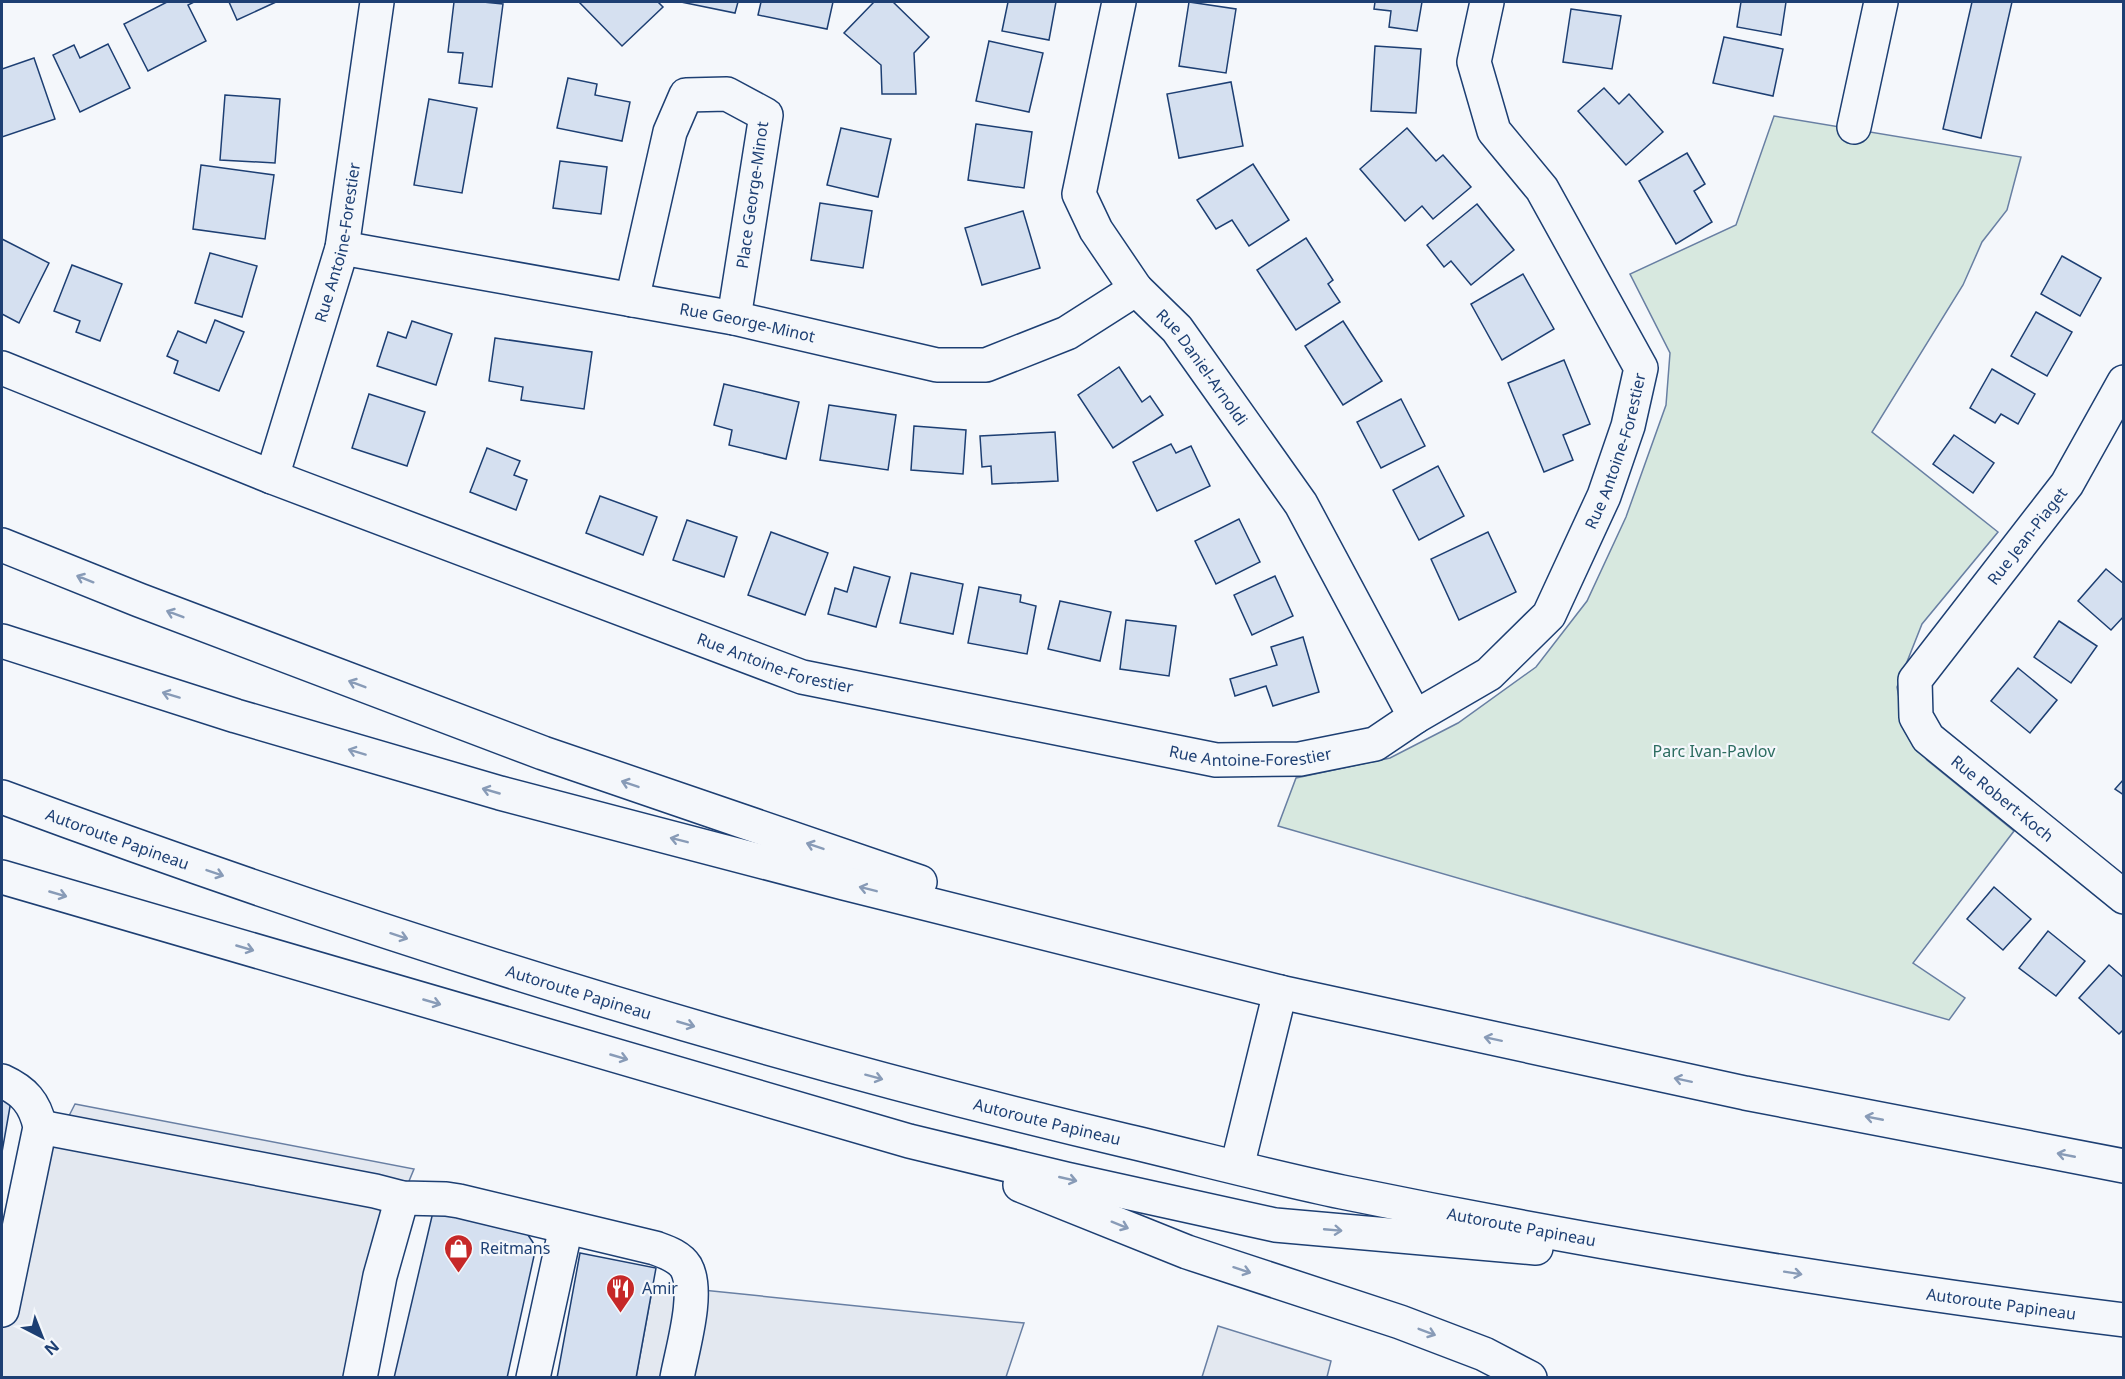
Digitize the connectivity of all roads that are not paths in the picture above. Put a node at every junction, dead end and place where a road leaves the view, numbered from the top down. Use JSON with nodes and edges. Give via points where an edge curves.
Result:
{"nodes":[{"id":1,"x":377,"y":2,"type":"edge"},
{"id":2,"x":1119,"y":2,"type":"edge"},
{"id":3,"x":1486,"y":2,"type":"edge"},
{"id":4,"x":1881,"y":2,"type":"edge"},
{"id":5,"x":1854,"y":127,"type":"dead end"},
{"id":6,"x":342,"y":248,"type":"junction"},
{"id":7,"x":1136,"y":290,"type":"junction"},
{"id":8,"x":632,"y":300,"type":"junction"},
{"id":9,"x":734,"y":318,"type":"junction"},
{"id":10,"x":2,"y":368,"type":"edge"},
{"id":11,"x":2124,"y":382,"type":"edge"},
{"id":12,"x":272,"y":477,"type":"junction"},
{"id":13,"x":2,"y":545,"type":"edge"},
{"id":14,"x":2,"y":641,"type":"edge"},
{"id":15,"x":1915,"y":681,"type":"joint"},
{"id":16,"x":1415,"y":717,"type":"junction"},
{"id":17,"x":2,"y":797,"type":"edge"},
{"id":18,"x":2,"y":877,"type":"edge"},
{"id":19,"x":2124,"y":897,"type":"edge"},
{"id":20,"x":1149,"y":959,"type":"junction"},
{"id":21,"x":1280,"y":992,"type":"junction"},
{"id":22,"x":2,"y":1080,"type":"edge"},
{"id":23,"x":40,"y":1127,"type":"junction"},
{"id":24,"x":909,"y":1141,"type":"junction"},
{"id":25,"x":2124,"y":1166,"type":"edge"},
{"id":26,"x":1237,"y":1167,"type":"junction"},
{"id":27,"x":402,"y":1198,"type":"junction"},
{"id":28,"x":566,"y":1227,"type":"junction"},
{"id":29,"x":1735,"y":1264,"type":"junction"},
{"id":30,"x":2,"y":1310,"type":"edge"},
{"id":31,"x":2124,"y":1320,"type":"edge"},
{"id":32,"x":360,"y":1377,"type":"edge"},
{"id":33,"x":533,"y":1377,"type":"edge"},
{"id":34,"x":677,"y":1377,"type":"edge"},
{"id":35,"x":1530,"y":1377,"type":"edge"}],
"edges":[{"from":1,"to":6,"type":"main road","name":"Rue Antoine-Forestier"},
{"from":2,"to":7,"type":"main road","name":"Rue Daniel-Arnoldi","via":[[1079,194],[1096,230]]},
{"from":3,"to":16,"type":"main road","name":"Rue Antoine-Forestier","via":[[1474,62],[1494,131],[1542,189],[1641,368],[1628,426],[1604,496],[1549,615],[1489,674]]},
{"from":4,"to":5,"type":"main road"},
{"from":6,"to":8,"type":"main road","name":"Rue George-Minot"},
{"from":6,"to":12,"type":"main road","name":"Rue Antoine-Forestier"},
{"from":7,"to":9,"type":"main road","name":"Rue George-Minot","via":[[1067,333],[986,365],[937,365]]},
{"from":7,"to":16,"type":"main road","name":"Rue Daniel-Arnoldi","via":[[1177,329],[1301,504]]},
{"from":8,"to":9,"type":"main road","name":"Rue George-Minot"},
{"from":8,"to":9,"type":"main road","name":"Place George-Minot","via":[[670,132],[686,95],[727,94],[766,115]]},
{"from":10,"to":12,"type":"main road","name":"Rue Antoine-Forestier"},
{"from":11,"to":15,"type":"main road","name":"Rue Jean-Piaget","via":[[2067,484]]},
{"from":12,"to":16,"type":"main road","name":"Rue Antoine-Forestier","via":[[802,676],[1216,760],[1300,759],[1375,744]]},
{"from":20,"to":13,"type":"main road","one_way":true,"via":[[543,753]]},
{"from":20,"to":14,"type":"main road","one_way":true,"via":[[500,793],[236,716]]},
{"from":15,"to":19,"type":"main road","name":"Rue Robert-Koch","via":[[1916,717],[1928,738]]},
{"from":17,"to":26,"type":"main road","name":"Autoroute Papineau","one_way":true,"via":[[376,928],[687,1025],[931,1092]]},
{"from":18,"to":24,"type":"main road","one_way":true},
{"from":20,"to":21,"type":"main road"},
{"from":25,"to":21,"type":"main road","one_way":true,"via":[[1745,1093]]},
{"from":21,"to":26,"type":"main road"},
{"from":22,"to":23,"type":"main road","via":[[28,1100]]},
{"from":23,"to":27,"type":"main road"},
{"from":23,"to":30,"type":"main road"},
{"from":24,"to":29,"type":"main road","one_way":true,"via":[[1275,1225]]},
{"from":24,"to":35,"type":"main road","one_way":true,"via":[[1187,1252],[1411,1326],[1484,1354]]},
{"from":26,"to":29,"type":"main road","name":"Autoroute Papineau","via":[[1339,1191]]},
{"from":27,"to":28,"type":"main road","via":[[446,1199]]},
{"from":27,"to":32,"type":"main road","via":[[380,1276]]},
{"from":28,"to":33,"type":"main road"},
{"from":28,"to":34,"type":"main road","via":[[654,1248],[671,1254],[687,1269],[690,1300]]},
{"from":29,"to":31,"type":"main road","name":"Autoroute Papineau","one_way":true}]}
